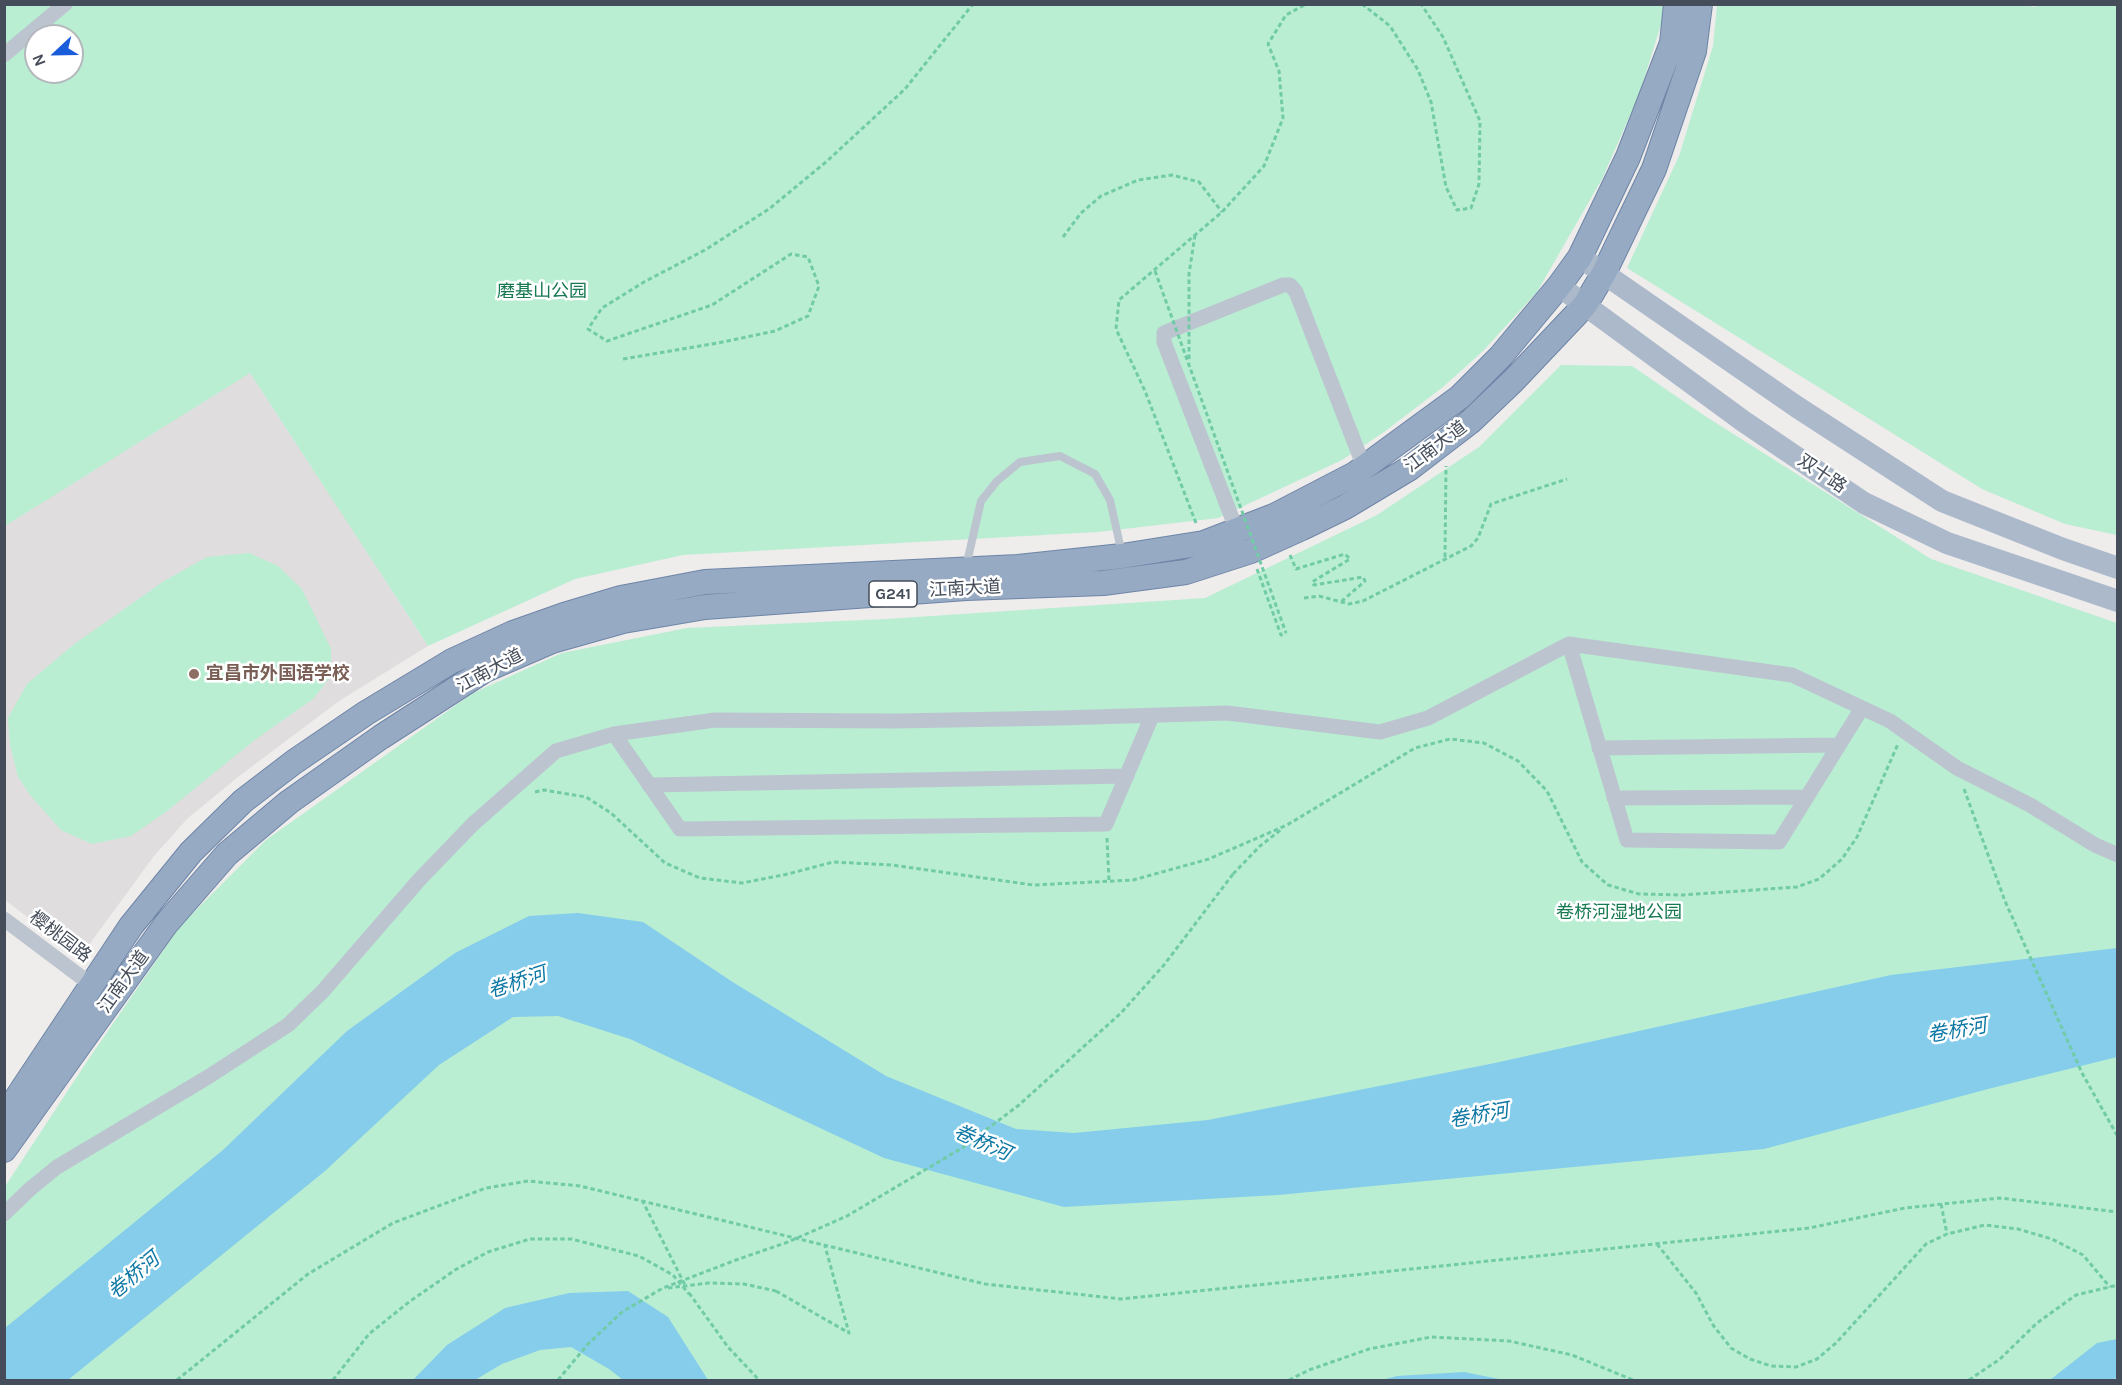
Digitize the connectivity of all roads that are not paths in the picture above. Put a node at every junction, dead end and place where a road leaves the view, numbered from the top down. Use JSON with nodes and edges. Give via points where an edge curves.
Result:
{"nodes":[{"id":1,"x":65,"y":4,"type":"edge"},
{"id":2,"x":1676,"y":4,"type":"edge"},
{"id":3,"x":1700,"y":4,"type":"edge"},
{"id":4,"x":4,"y":55,"type":"edge"},
{"id":5,"x":1580,"y":257,"type":"junction"},
{"id":6,"x":1604,"y":273,"type":"junction"},
{"id":7,"x":1559,"y":286,"type":"junction"},
{"id":8,"x":1585,"y":305,"type":"junction"},
{"id":9,"x":1364,"y":467,"type":"junction"},
{"id":10,"x":1237,"y":531,"type":"junction"},
{"id":11,"x":1122,"y":556,"type":"junction"},
{"id":12,"x":966,"y":568,"type":"junction"},
{"id":13,"x":2118,"y":568,"type":"edge"},
{"id":14,"x":2118,"y":601,"type":"edge"},
{"id":15,"x":1569,"y":644,"type":"junction"},
{"id":16,"x":1862,"y":708,"type":"junction"},
{"id":17,"x":1152,"y":716,"type":"junction"},
{"id":18,"x":614,"y":734,"type":"junction"},
{"id":19,"x":1839,"y":745,"type":"junction"},
{"id":20,"x":1599,"y":748,"type":"junction"},
{"id":21,"x":1126,"y":776,"type":"junction"},
{"id":22,"x":649,"y":785,"type":"junction"},
{"id":23,"x":1807,"y":797,"type":"junction"},
{"id":24,"x":1614,"y":798,"type":"junction"},
{"id":25,"x":2118,"y":855,"type":"edge"},
{"id":26,"x":4,"y":919,"type":"edge"},
{"id":27,"x":93,"y":986,"type":"junction"},
{"id":28,"x":4,"y":1117,"type":"edge"},
{"id":29,"x":4,"y":1150,"type":"edge"},
{"id":30,"x":4,"y":1214,"type":"edge"}],
"edges":[{"from":1,"to":4,"type":"street"},
{"from":2,"to":5,"type":"highway","name":"江南大道","number":"G241","via":[[1672,43],[1628,157]]},
{"from":3,"to":6,"type":"highway","name":"江南大道","number":"G241","via":[[1694,51],[1654,169]]},
{"from":5,"to":6,"type":"main road"},
{"from":5,"to":7,"type":"highway","name":"江南大道","number":"G241"},
{"from":6,"to":8,"type":"highway","name":"江南大道","number":"G241"},
{"from":6,"to":13,"type":"main road","via":[[1797,407],[1942,501]]},
{"from":7,"to":8,"type":"main road","name":"双十路"},
{"from":7,"to":9,"type":"highway","name":"江南大道","number":"G241","via":[[1500,357],[1460,397]]},
{"from":8,"to":14,"type":"main road","name":"双十路","via":[[1743,421],[1864,503],[1947,543]]},
{"from":8,"to":29,"type":"highway","name":"江南大道","number":"G241","via":[[1470,422],[1410,468],[1345,507],[1251,551],[1186,572],[1103,583],[966,588],[694,609],[623,621],[562,638],[485,670],[289,802],[227,854],[166,924]]},
{"from":9,"to":10,"type":"highway","name":"江南大道","number":"G241","via":[[1274,516]]},
{"from":9,"to":10,"type":"street","via":[[1290,285],[1164,333],[1164,342]]},
{"from":10,"to":11,"type":"highway","name":"江南大道","number":"G241","via":[[1204,543]]},
{"from":11,"to":12,"type":"highway","name":"江南大道","number":"G241"},
{"from":11,"to":12,"type":"lane","via":[[1110,500],[1095,474],[1060,456],[1020,462],[996,481],[981,501]]},
{"from":12,"to":27,"type":"highway","name":"江南大道","number":"G241","via":[[705,582],[621,598],[564,615],[452,661],[348,725],[243,801],[191,852],[131,926]]},
{"from":15,"to":16,"type":"street","via":[[1792,675]]},
{"from":15,"to":17,"type":"street","via":[[1428,718],[1380,732],[1227,713]]},
{"from":15,"to":20,"type":"street"},
{"from":16,"to":19,"type":"street"},
{"from":16,"to":25,"type":"street","via":[[1890,721],[1957,768]]},
{"from":17,"to":18,"type":"street","via":[[715,720]]},
{"from":17,"to":21,"type":"street"},
{"from":18,"to":22,"type":"street"},
{"from":18,"to":30,"type":"street","via":[[555,751],[473,824],[288,1025],[57,1167]]},
{"from":19,"to":20,"type":"street"},
{"from":19,"to":23,"type":"street"},
{"from":20,"to":24,"type":"street"},
{"from":21,"to":22,"type":"street"},
{"from":21,"to":22,"type":"street","via":[[1106,824],[680,829]]},
{"from":23,"to":24,"type":"street"},
{"from":23,"to":24,"type":"street","via":[[1779,842],[1627,840]]},
{"from":26,"to":27,"type":"street","name":"樱桃园路"},
{"from":27,"to":28,"type":"highway","name":"江南大道","number":"G241"}]}
